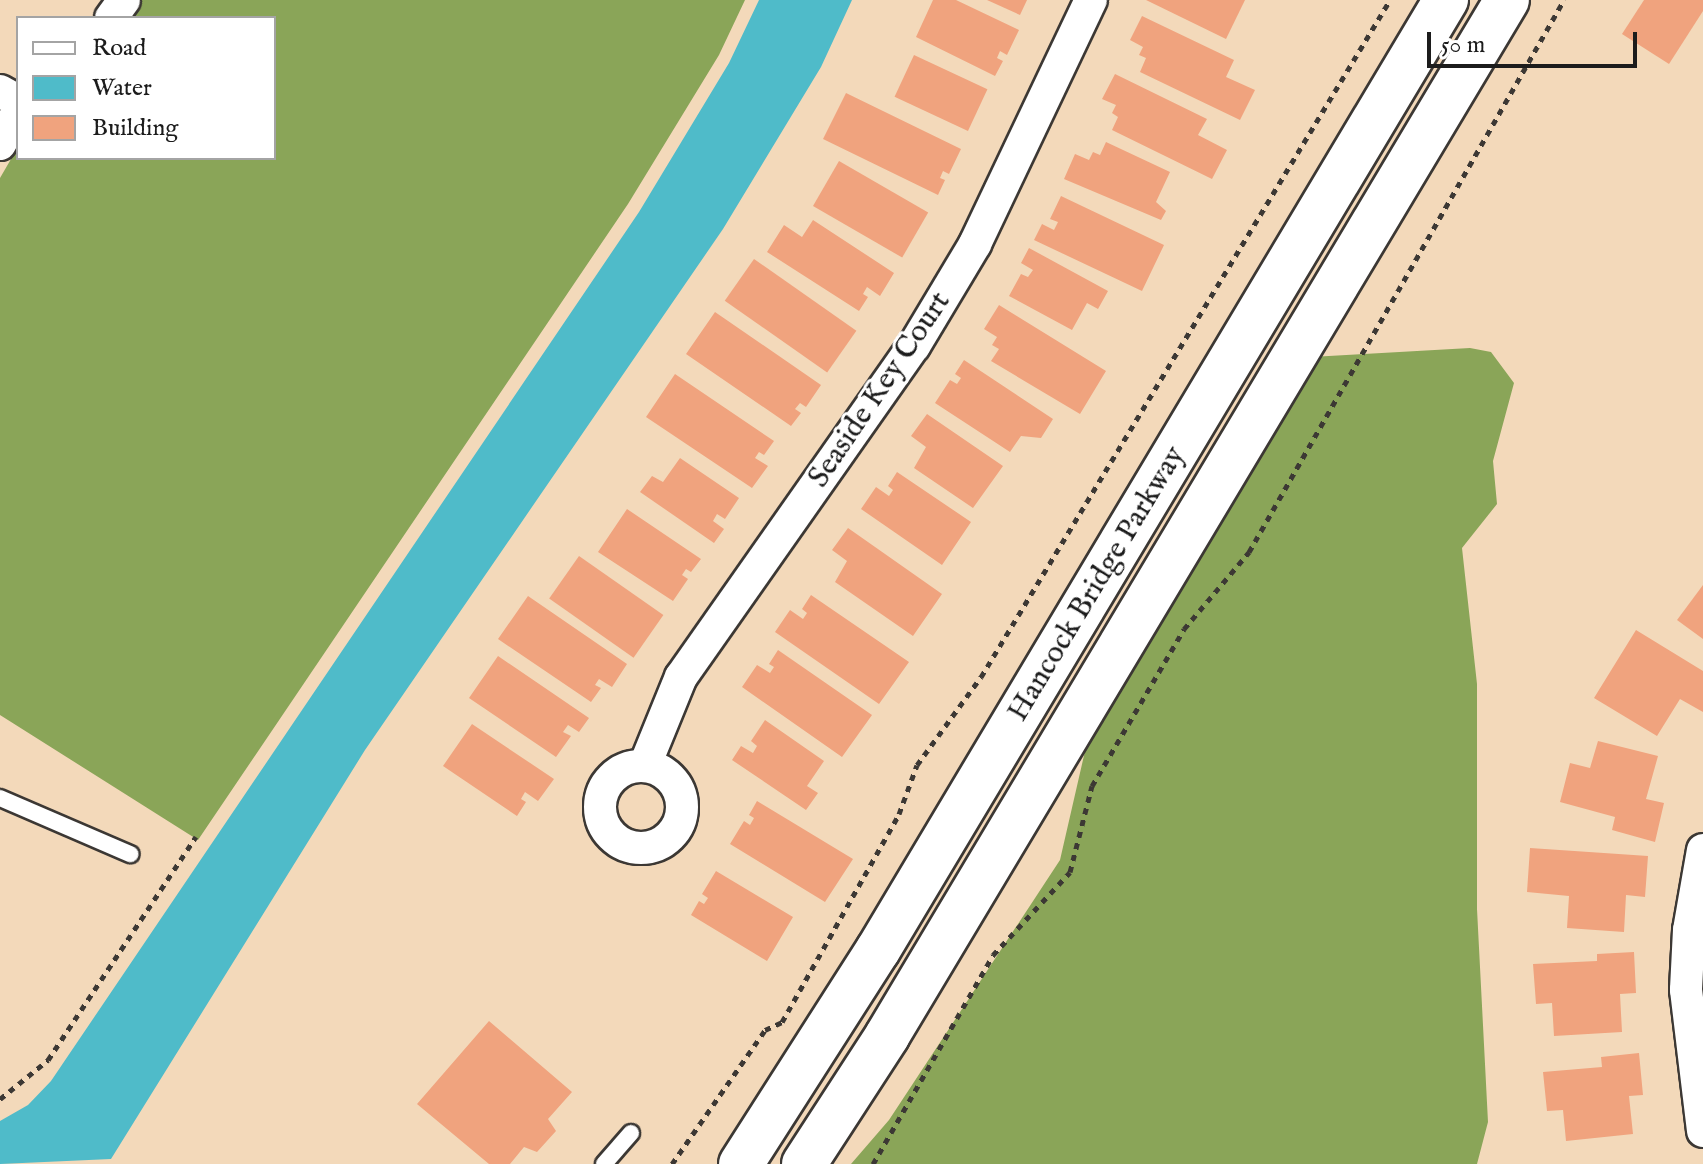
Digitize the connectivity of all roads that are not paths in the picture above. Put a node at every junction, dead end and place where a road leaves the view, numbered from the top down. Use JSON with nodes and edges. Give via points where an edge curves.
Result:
{"nodes":[{"id":1,"x":1091,"y":0,"type":"edge"},
{"id":2,"x":1446,"y":0,"type":"edge"},
{"id":3,"x":1507,"y":0,"type":"edge"},
{"id":4,"x":16,"y":116,"type":"edge"},
{"id":5,"x":0,"y":144,"type":"edge"},
{"id":6,"x":645,"y":765,"type":"dead end"},
{"id":7,"x":0,"y":798,"type":"edge"},
{"id":8,"x":1703,"y":850,"type":"edge"},
{"id":9,"x":130,"y":854,"type":"dead end"},
{"id":10,"x":1703,"y":1131,"type":"edge"},
{"id":11,"x":631,"y":1133,"type":"dead end"},
{"id":12,"x":604,"y":1164,"type":"edge"},
{"id":13,"x":741,"y":1164,"type":"edge"},
{"id":14,"x":804,"y":1164,"type":"edge"}],
"edges":[{"from":1,"to":6,"type":"street","name":"Seaside Key Court","via":[[975,244],[914,346],[681,677]]},
{"from":2,"to":13,"type":"main road","name":"Hancock Bridge Parkway","via":[[878,950]]},
{"from":3,"to":14,"type":"main road","name":"Hancock Bridge Parkway","via":[[887,1036]]},
{"from":4,"to":5,"type":"street"},
{"from":7,"to":9,"type":"lane"},
{"from":8,"to":10,"type":"street","via":[[1686,990]]},
{"from":11,"to":12,"type":"lane"}]}
